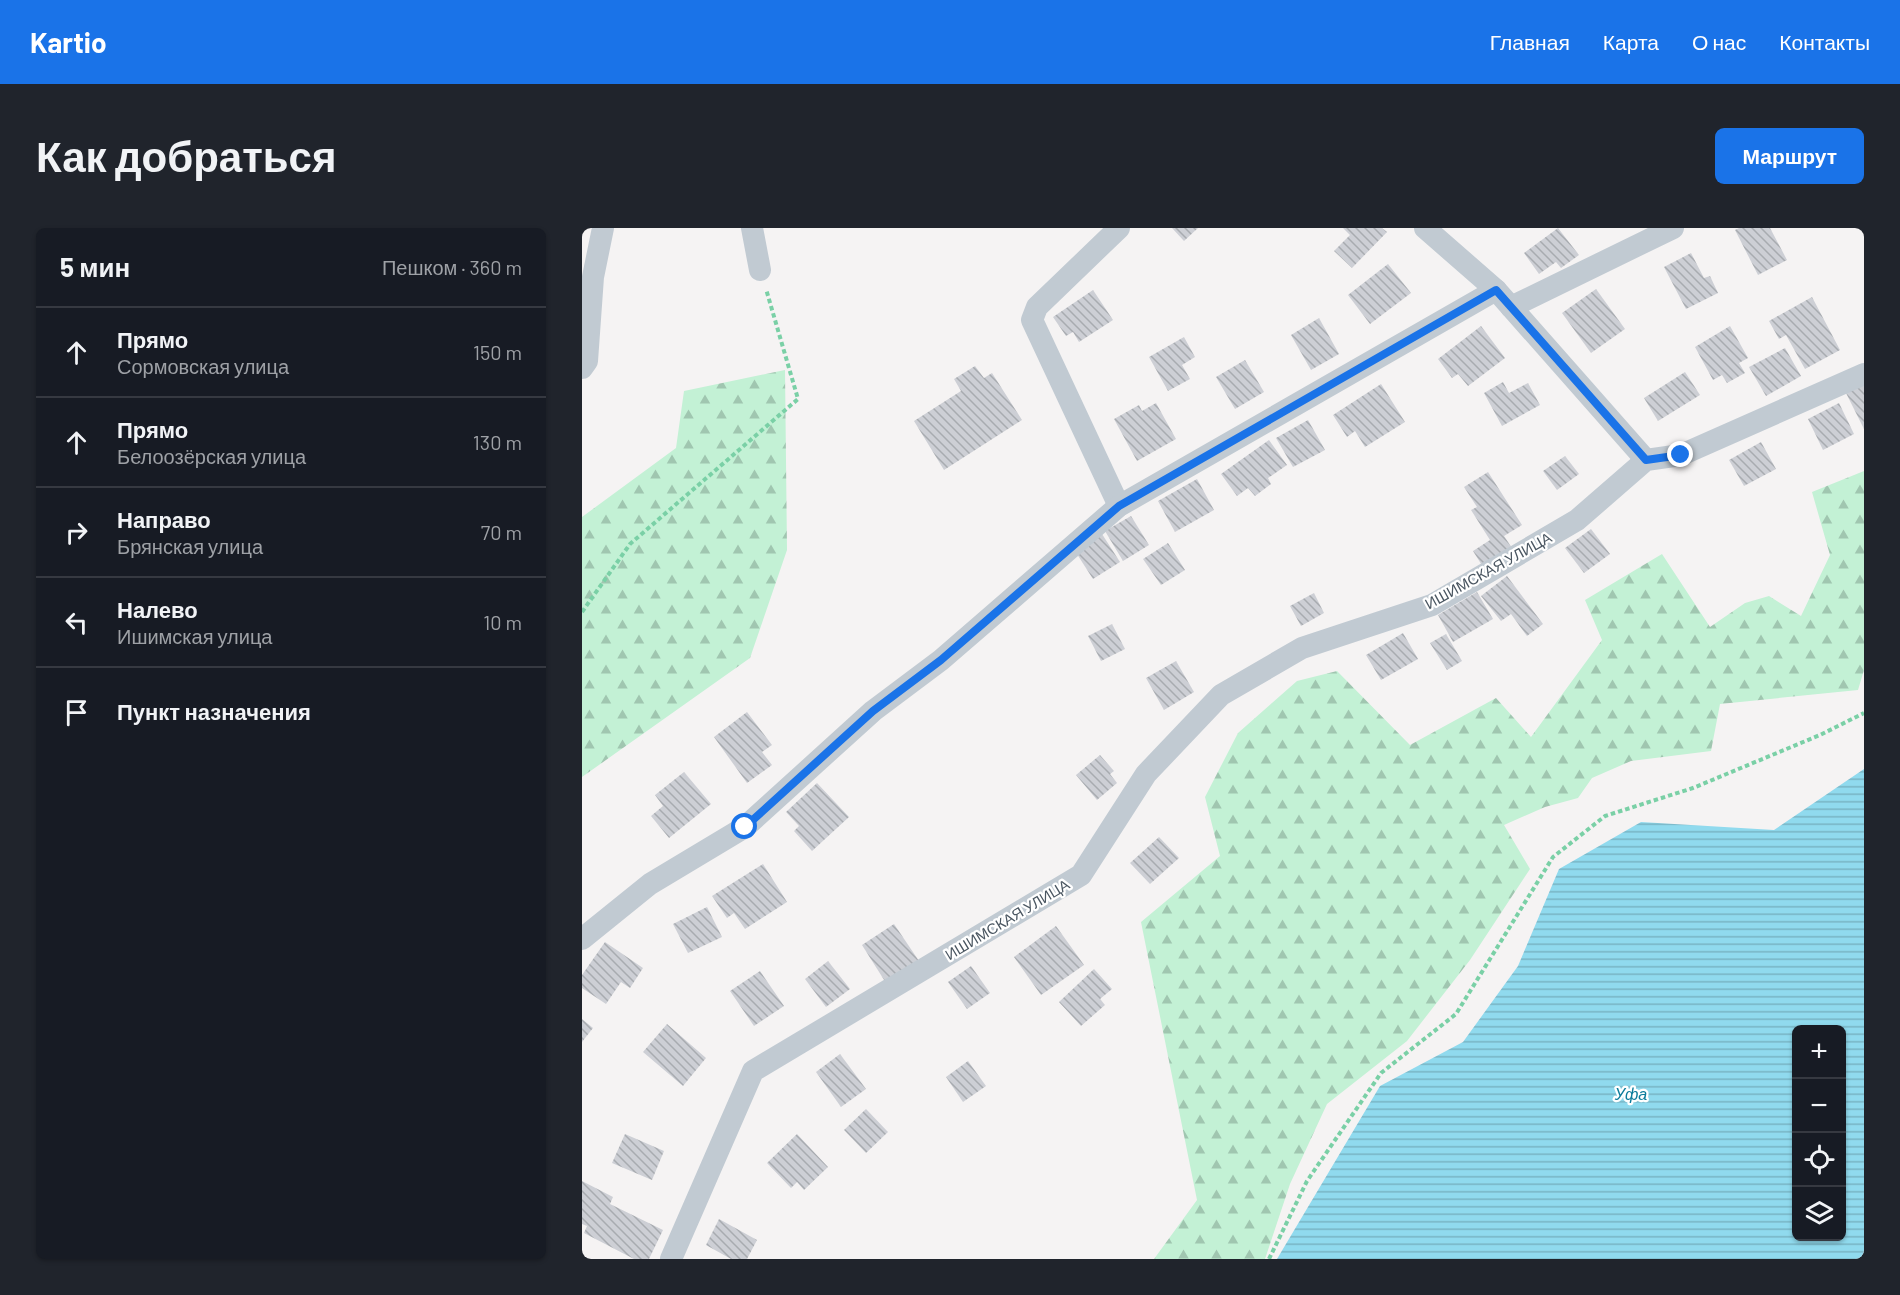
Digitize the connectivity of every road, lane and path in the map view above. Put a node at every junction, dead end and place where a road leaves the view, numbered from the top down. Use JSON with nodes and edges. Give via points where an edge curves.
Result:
{"nodes":[{"id":1,"x":603,"y":228,"type":"edge"},
{"id":2,"x":752,"y":228,"type":"edge"},
{"id":3,"x":1119,"y":228,"type":"edge"},
{"id":4,"x":1425,"y":228,"type":"edge"},
{"id":5,"x":1673,"y":228,"type":"edge"},
{"id":6,"x":760,"y":270,"type":"joint"},
{"id":7,"x":1496,"y":290,"type":"junction"},
{"id":8,"x":1511,"y":307,"type":"junction"},
{"id":9,"x":582,"y":368,"type":"edge"},
{"id":10,"x":1864,"y":374,"type":"edge"},
{"id":11,"x":1646,"y":460,"type":"junction"},
{"id":12,"x":1119,"y":506,"type":"junction"},
{"id":13,"x":582,"y":612,"type":"edge"},
{"id":14,"x":1864,"y":713,"type":"edge"},
{"id":15,"x":582,"y":939,"type":"edge"},
{"id":16,"x":671,"y":1259,"type":"edge"},
{"id":17,"x":1269,"y":1259,"type":"edge"}],
"edges":[{"from":1,"to":9,"type":"street","via":[[593,277],[587,361]]},
{"from":2,"to":6,"type":"street"},
{"from":3,"to":12,"type":"street","via":[[1037,307],[1032,320]]},
{"from":4,"to":7,"type":"street"},
{"from":5,"to":8,"type":"street"},
{"from":6,"to":13,"type":"path","via":[[798,399],[630,544]]},
{"from":7,"to":8,"type":"street"},
{"from":7,"to":12,"type":"street"},
{"from":8,"to":11,"type":"street"},
{"from":10,"to":11,"type":"street","via":[[1681,455]]},
{"from":11,"to":16,"type":"street","name":"ИШИМСКАЯ УЛИЦА","via":[[1577,520],[1431,605],[1302,648],[1221,694],[1146,774],[1081,875],[753,1071]]},
{"from":12,"to":15,"type":"street","via":[[941,660],[873,711],[745,827],[650,884]]},
{"from":14,"to":17,"type":"path","via":[[1693,788],[1605,816],[1553,857],[1456,1014],[1381,1073],[1306,1181]]}]}
